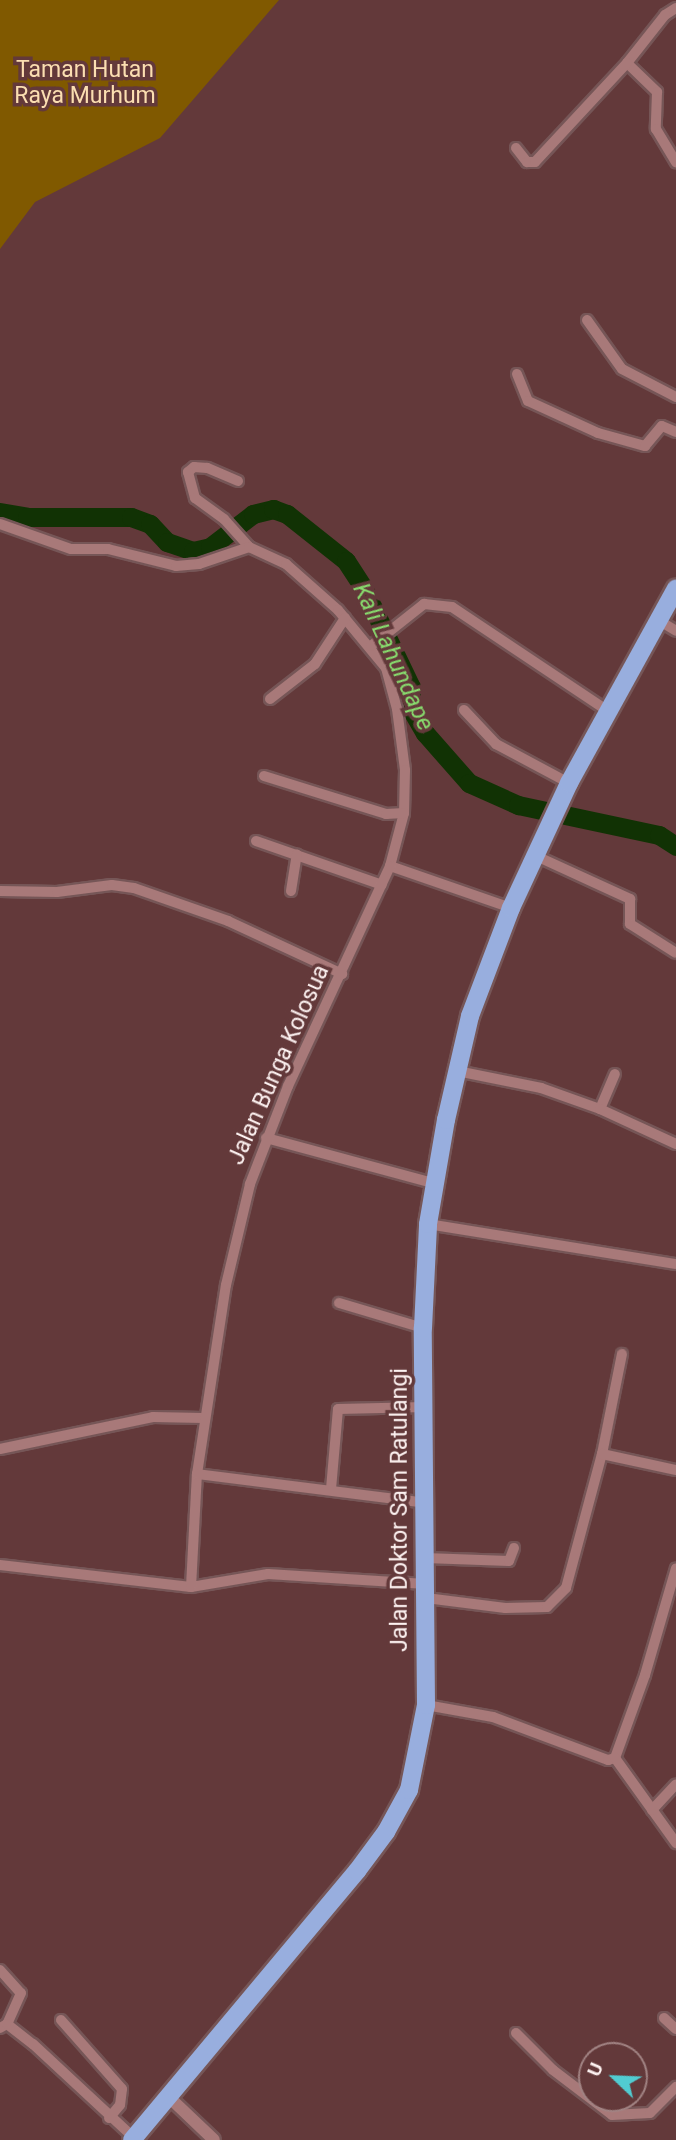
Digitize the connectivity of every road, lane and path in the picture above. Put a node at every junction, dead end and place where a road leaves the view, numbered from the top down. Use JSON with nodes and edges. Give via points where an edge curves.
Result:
{"nodes":[{"id":1,"x":676,"y":8,"type":"edge"},
{"id":2,"x":627,"y":64,"type":"junction"},
{"id":3,"x":516,"y":148,"type":"dead end"},
{"id":4,"x":676,"y":162,"type":"edge"},
{"id":5,"x":587,"y":320,"type":"dead end"},
{"id":6,"x":517,"y":374,"type":"dead end"},
{"id":7,"x":676,"y":397,"type":"edge"},
{"id":8,"x":676,"y":432,"type":"edge"},
{"id":9,"x":238,"y":481,"type":"dead end"},
{"id":10,"x":0,"y":524,"type":"edge"},
{"id":11,"x":249,"y":547,"type":"junction"},
{"id":12,"x":676,"y":589,"type":"edge"},
{"id":13,"x":667,"y":614,"type":"edge"},
{"id":14,"x":345,"y":618,"type":"junction"},
{"id":15,"x":676,"y":631,"type":"edge"},
{"id":16,"x":377,"y":644,"type":"junction"},
{"id":17,"x":270,"y":699,"type":"dead end"},
{"id":18,"x":464,"y":710,"type":"dead end"},
{"id":19,"x":608,"y":711,"type":"junction"},
{"id":20,"x":264,"y":776,"type":"dead end"},
{"id":21,"x":569,"y":783,"type":"junction"},
{"id":22,"x":404,"y":813,"type":"junction"},
{"id":23,"x":256,"y":841,"type":"dead end"},
{"id":24,"x":297,"y":854,"type":"junction"},
{"id":25,"x":534,"y":855,"type":"junction"},
{"id":26,"x":390,"y":866,"type":"junction"},
{"id":27,"x":382,"y":885,"type":"junction"},
{"id":28,"x":0,"y":891,"type":"edge"},
{"id":29,"x":291,"y":891,"type":"dead end"},
{"id":30,"x":511,"y":908,"type":"junction"},
{"id":31,"x":676,"y":953,"type":"edge"},
{"id":32,"x":342,"y":974,"type":"junction"},
{"id":33,"x":457,"y":1071,"type":"junction"},
{"id":34,"x":615,"y":1074,"type":"dead end"},
{"id":35,"x":600,"y":1109,"type":"junction"},
{"id":36,"x":266,"y":1138,"type":"junction"},
{"id":37,"x":676,"y":1144,"type":"edge"},
{"id":38,"x":433,"y":1183,"type":"junction"},
{"id":39,"x":428,"y":1224,"type":"junction"},
{"id":40,"x":676,"y":1264,"type":"edge"},
{"id":41,"x":339,"y":1303,"type":"dead end"},
{"id":42,"x":423,"y":1328,"type":"junction"},
{"id":43,"x":622,"y":1354,"type":"dead end"},
{"id":44,"x":425,"y":1407,"type":"junction"},
{"id":45,"x":203,"y":1418,"type":"junction"},
{"id":46,"x":0,"y":1449,"type":"edge"},
{"id":47,"x":602,"y":1454,"type":"junction"},
{"id":48,"x":676,"y":1470,"type":"edge"},
{"id":49,"x":197,"y":1474,"type":"junction"},
{"id":50,"x":331,"y":1489,"type":"junction"},
{"id":51,"x":426,"y":1503,"type":"junction"},
{"id":52,"x":514,"y":1548,"type":"dead end"},
{"id":53,"x":425,"y":1558,"type":"junction"},
{"id":54,"x":0,"y":1564,"type":"edge"},
{"id":55,"x":676,"y":1568,"type":"edge"},
{"id":56,"x":191,"y":1587,"type":"junction"},
{"id":57,"x":426,"y":1591,"type":"junction"},
{"id":58,"x":426,"y":1705,"type":"junction"},
{"id":59,"x":614,"y":1758,"type":"junction"},
{"id":60,"x":676,"y":1784,"type":"edge"},
{"id":61,"x":652,"y":1810,"type":"junction"},
{"id":62,"x":676,"y":1843,"type":"edge"},
{"id":63,"x":0,"y":1970,"type":"edge"},
{"id":64,"x":664,"y":2018,"type":"dead end"},
{"id":65,"x":61,"y":2020,"type":"dead end"},
{"id":66,"x":4,"y":2026,"type":"edge"},
{"id":67,"x":676,"y":2029,"type":"edge"},
{"id":68,"x":516,"y":2033,"type":"dead end"},
{"id":69,"x":676,"y":2087,"type":"edge"},
{"id":70,"x":171,"y":2099,"type":"junction"},
{"id":71,"x":109,"y":2118,"type":"junction"},
{"id":72,"x":133,"y":2139,"type":"edge"},
{"id":73,"x":214,"y":2140,"type":"edge"}],
"edges":[{"from":1,"to":2,"type":"street","via":[[665,15]]},
{"from":2,"to":3,"type":"street","via":[[536,162],[527,162]]},
{"from":2,"to":4,"type":"street","via":[[657,92],[656,129]]},
{"from":5,"to":7,"type":"street","via":[[622,369]]},
{"from":6,"to":8,"type":"street","via":[[528,401],[598,433],[645,446],[662,426]]},
{"from":9,"to":11,"type":"street","via":[[207,468],[194,467],[188,472],[195,498],[224,519]]},
{"from":10,"to":11,"type":"street","via":[[71,549],[108,549],[176,566],[200,564]]},
{"from":11,"to":14,"type":"street","name":"Jalan Bunga Kolosua","via":[[286,564]]},
{"from":12,"to":13,"type":"highway","name":"Jalan Doktor Sam Ratulangi"},
{"from":13,"to":15,"type":"street"},
{"from":13,"to":19,"type":"highway","name":"Jalan Doktor Sam Ratulangi"},
{"from":14,"to":16,"type":"street","name":"Jalan Bunga Kolosua"},
{"from":14,"to":17,"type":"street","via":[[315,664]]},
{"from":16,"to":19,"type":"street","via":[[424,604],[452,607]]},
{"from":16,"to":22,"type":"street","name":"Jalan Bunga Kolosua","via":[[397,709],[405,770]]},
{"from":18,"to":21,"type":"street","via":[[496,744]]},
{"from":19,"to":21,"type":"highway","name":"Jalan Doktor Sam Ratulangi"},
{"from":20,"to":22,"type":"street","via":[[386,814]]},
{"from":21,"to":25,"type":"highway","name":"Jalan Doktor Sam Ratulangi"},
{"from":22,"to":26,"type":"street","name":"Jalan Bunga Kolosua"},
{"from":23,"to":24,"type":"street"},
{"from":24,"to":27,"type":"street"},
{"from":24,"to":29,"type":"street"},
{"from":25,"to":30,"type":"highway","name":"Jalan Doktor Sam Ratulangi"},
{"from":25,"to":31,"type":"street","via":[[630,899],[630,924]]},
{"from":26,"to":27,"type":"street","name":"Jalan Bunga Kolosua"},
{"from":26,"to":30,"type":"street"},
{"from":27,"to":32,"type":"street","name":"Jalan Bunga Kolosua"},
{"from":28,"to":32,"type":"street","via":[[134,888],[228,921]]},
{"from":30,"to":33,"type":"highway","name":"Jalan Doktor Sam Ratulangi","via":[[470,1016]]},
{"from":32,"to":36,"type":"street","name":"Jalan Bunga Kolosua"},
{"from":33,"to":35,"type":"street","via":[[541,1088]]},
{"from":33,"to":38,"type":"highway","name":"Jalan Doktor Sam Ratulangi"},
{"from":34,"to":35,"type":"street"},
{"from":35,"to":37,"type":"street"},
{"from":36,"to":38,"type":"street"},
{"from":36,"to":45,"type":"street","name":"Jalan Bunga Kolosua","via":[[236,1234]]},
{"from":38,"to":39,"type":"highway","name":"Jalan Doktor Sam Ratulangi"},
{"from":39,"to":40,"type":"street"},
{"from":39,"to":42,"type":"highway","name":"Jalan Doktor Sam Ratulangi"},
{"from":41,"to":42,"type":"street"},
{"from":42,"to":44,"type":"highway","name":"Jalan Doktor Sam Ratulangi"},
{"from":43,"to":47,"type":"street"},
{"from":44,"to":50,"type":"street","via":[[338,1409]]},
{"from":44,"to":51,"type":"highway","name":"Jalan Doktor Sam Ratulangi"},
{"from":45,"to":46,"type":"street","via":[[153,1417]]},
{"from":45,"to":49,"type":"street","name":"Jalan Bunga Kolosua"},
{"from":47,"to":48,"type":"street"},
{"from":47,"to":57,"type":"street","via":[[570,1576],[554,1603],[540,1609]]},
{"from":49,"to":50,"type":"street"},
{"from":49,"to":56,"type":"street","name":"Jalan Bunga Kolosua"},
{"from":50,"to":51,"type":"street"},
{"from":51,"to":53,"type":"highway","name":"Jalan Doktor Sam Ratulangi"},
{"from":52,"to":53,"type":"street","via":[[509,1561]]},
{"from":53,"to":57,"type":"highway","name":"Jalan Doktor Sam Ratulangi"},
{"from":54,"to":56,"type":"street"},
{"from":55,"to":59,"type":"street","via":[[641,1688]]},
{"from":56,"to":57,"type":"street","via":[[268,1574]]},
{"from":57,"to":58,"type":"highway","name":"Jalan Doktor Sam Ratulangi"},
{"from":58,"to":59,"type":"street","via":[[503,1719],[608,1760]]},
{"from":58,"to":70,"type":"highway","name":"Jalan Doktor Sam Ratulangi","via":[[415,1772],[386,1832]]},
{"from":59,"to":61,"type":"street"},
{"from":60,"to":61,"type":"street"},
{"from":61,"to":62,"type":"street"},
{"from":63,"to":66,"type":"street","via":[[21,1993]]},
{"from":64,"to":67,"type":"street"},
{"from":65,"to":71,"type":"street","via":[[122,2089],[120,2105]]},
{"from":66,"to":71,"type":"street","via":[[41,2050]]},
{"from":68,"to":69,"type":"street","via":[[553,2070],[612,2115],[650,2113]]},
{"from":70,"to":72,"type":"highway","name":"Jalan Doktor Sam Ratulangi"},
{"from":70,"to":73,"type":"street"},
{"from":71,"to":72,"type":"street"}]}
